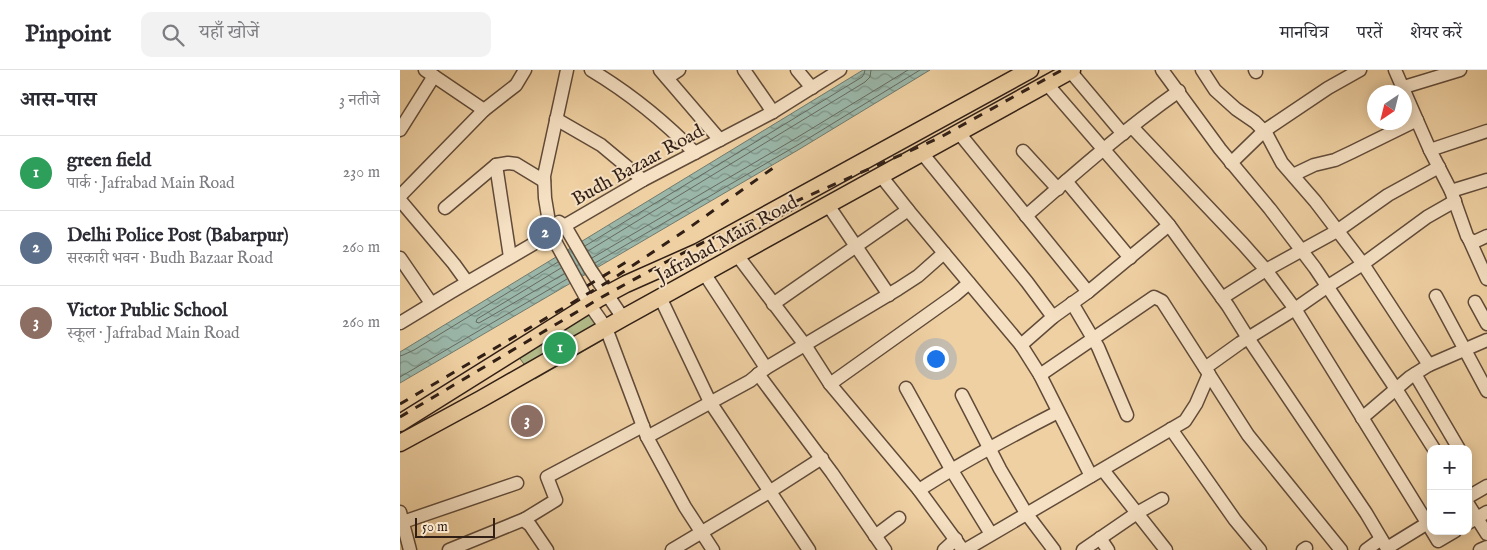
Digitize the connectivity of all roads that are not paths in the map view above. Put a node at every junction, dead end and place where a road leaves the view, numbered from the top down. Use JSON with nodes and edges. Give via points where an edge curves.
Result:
{"nodes":[{"id":1,"x":525,"y":70,"type":"edge"},
{"id":2,"x":567,"y":70,"type":"edge"},
{"id":3,"x":591,"y":70,"type":"edge"},
{"id":4,"x":679,"y":70,"type":"edge"},
{"id":5,"x":744,"y":70,"type":"edge"},
{"id":6,"x":796,"y":70,"type":"edge"},
{"id":7,"x":840,"y":70,"type":"edge"},
{"id":8,"x":1030,"y":70,"type":"edge"},
{"id":9,"x":1162,"y":70,"type":"edge"},
{"id":10,"x":1202,"y":70,"type":"edge"},
{"id":11,"x":1360,"y":70,"type":"edge"},
{"id":12,"x":1395,"y":70,"type":"edge"},
{"id":13,"x":1460,"y":70,"type":"edge"},
{"id":14,"x":1071,"y":71,"type":"edge"},
{"id":15,"x":430,"y":73,"type":"edge"},
{"id":16,"x":663,"y":74,"type":"edge"},
{"id":17,"x":1435,"y":74,"type":"edge"},
{"id":18,"x":1048,"y":84,"type":"junction"},
{"id":19,"x":1403,"y":85,"type":"edge"},
{"id":20,"x":1409,"y":85,"type":"edge"},
{"id":21,"x":812,"y":88,"type":"junction"},
{"id":22,"x":1179,"y":92,"type":"junction"},
{"id":23,"x":1412,"y":107,"type":"edge"},
{"id":24,"x":484,"y":110,"type":"junction"},
{"id":25,"x":773,"y":112,"type":"junction"},
{"id":26,"x":556,"y":119,"type":"junction"},
{"id":27,"x":1417,"y":120,"type":"junction"},
{"id":28,"x":400,"y":130,"type":"edge"},
{"id":29,"x":1127,"y":130,"type":"junction"},
{"id":30,"x":1264,"y":131,"type":"junction"},
{"id":31,"x":1487,"y":131,"type":"edge"},
{"id":32,"x":958,"y":133,"type":"junction"},
{"id":33,"x":720,"y":140,"type":"junction"},
{"id":34,"x":1104,"y":148,"type":"junction"},
{"id":35,"x":1430,"y":150,"type":"junction"},
{"id":36,"x":1023,"y":151,"type":"dead end"},
{"id":37,"x":695,"y":153,"type":"junction"},
{"id":38,"x":922,"y":153,"type":"junction"},
{"id":39,"x":1232,"y":163,"type":"junction"},
{"id":40,"x":496,"y":165,"type":"junction"},
{"id":41,"x":1439,"y":167,"type":"junction"},
{"id":42,"x":881,"y":176,"type":"junction"},
{"id":43,"x":1293,"y":176,"type":"junction"},
{"id":44,"x":644,"y":180,"type":"junction"},
{"id":45,"x":1487,"y":180,"type":"edge"},
{"id":46,"x":544,"y":181,"type":"junction"},
{"id":47,"x":1062,"y":185,"type":"junction"},
{"id":48,"x":400,"y":196,"type":"edge"},
{"id":49,"x":1453,"y":196,"type":"junction"},
{"id":50,"x":400,"y":200,"type":"edge"},
{"id":51,"x":828,"y":205,"type":"junction"},
{"id":52,"x":445,"y":208,"type":"dead end"},
{"id":53,"x":908,"y":210,"type":"junction"},
{"id":54,"x":548,"y":215,"type":"junction"},
{"id":55,"x":1026,"y":216,"type":"junction"},
{"id":56,"x":1169,"y":224,"type":"junction"},
{"id":57,"x":565,"y":226,"type":"junction"},
{"id":58,"x":1337,"y":231,"type":"junction"},
{"id":59,"x":551,"y":234,"type":"junction"},
{"id":60,"x":1487,"y":236,"type":"edge"},
{"id":61,"x":1469,"y":239,"type":"junction"},
{"id":62,"x":856,"y":246,"type":"junction"},
{"id":63,"x":1300,"y":250,"type":"junction"},
{"id":64,"x":944,"y":253,"type":"junction"},
{"id":65,"x":737,"y":255,"type":"junction"},
{"id":66,"x":400,"y":258,"type":"edge"},
{"id":67,"x":510,"y":258,"type":"junction"},
{"id":68,"x":1130,"y":258,"type":"junction"},
{"id":69,"x":1362,"y":264,"type":"junction"},
{"id":70,"x":1266,"y":270,"type":"junction"},
{"id":71,"x":704,"y":273,"type":"junction"},
{"id":72,"x":1487,"y":279,"type":"edge"},
{"id":73,"x":467,"y":282,"type":"junction"},
{"id":74,"x":969,"y":283,"type":"junction"},
{"id":75,"x":1328,"y":286,"type":"junction"},
{"id":76,"x":1088,"y":292,"type":"junction"},
{"id":77,"x":607,"y":294,"type":"junction"},
{"id":78,"x":888,"y":295,"type":"junction"},
{"id":79,"x":1436,"y":296,"type":"dead end"},
{"id":80,"x":660,"y":297,"type":"junction"},
{"id":81,"x":1222,"y":298,"type":"junction"},
{"id":82,"x":1475,"y":302,"type":"dead end"},
{"id":83,"x":1072,"y":303,"type":"junction"},
{"id":84,"x":431,"y":304,"type":"junction"},
{"id":85,"x":773,"y":304,"type":"junction"},
{"id":86,"x":590,"y":305,"type":"junction"},
{"id":87,"x":1295,"y":309,"type":"junction"},
{"id":88,"x":1052,"y":317,"type":"junction"},
{"id":89,"x":623,"y":318,"type":"junction"},
{"id":90,"x":400,"y":323,"type":"edge"},
{"id":91,"x":1487,"y":324,"type":"edge"},
{"id":92,"x":606,"y":328,"type":"junction"},
{"id":93,"x":1248,"y":338,"type":"junction"},
{"id":94,"x":1093,"y":339,"type":"junction"},
{"id":95,"x":1487,"y":340,"type":"edge"},
{"id":96,"x":805,"y":345,"type":"junction"},
{"id":97,"x":1021,"y":345,"type":"junction"},
{"id":98,"x":1465,"y":350,"type":"junction"},
{"id":99,"x":1429,"y":365,"type":"junction"},
{"id":100,"x":762,"y":371,"type":"junction"},
{"id":101,"x":1207,"y":371,"type":"junction"},
{"id":102,"x":1415,"y":374,"type":"junction"},
{"id":103,"x":1040,"y":375,"type":"junction"},
{"id":104,"x":830,"y":384,"type":"junction"},
{"id":105,"x":906,"y":388,"type":"dead end"},
{"id":106,"x":1396,"y":389,"type":"junction"},
{"id":107,"x":1487,"y":391,"type":"edge"},
{"id":108,"x":962,"y":395,"type":"dead end"},
{"id":109,"x":710,"y":402,"type":"junction"},
{"id":110,"x":1058,"y":412,"type":"junction"},
{"id":111,"x":1126,"y":415,"type":"dead end"},
{"id":112,"x":1362,"y":418,"type":"junction"},
{"id":113,"x":400,"y":423,"type":"edge"},
{"id":114,"x":1171,"y":429,"type":"junction"},
{"id":115,"x":645,"y":432,"type":"junction"},
{"id":116,"x":400,"y":443,"type":"edge"},
{"id":117,"x":1431,"y":445,"type":"edge"},
{"id":118,"x":1457,"y":445,"type":"edge"},
{"id":119,"x":989,"y":448,"type":"junction"},
{"id":120,"x":822,"y":458,"type":"junction"},
{"id":121,"x":951,"y":469,"type":"junction"},
{"id":122,"x":1097,"y":473,"type":"junction"},
{"id":123,"x":517,"y":483,"type":"dead end"},
{"id":124,"x":1487,"y":486,"type":"edge"},
{"id":125,"x":919,"y":490,"type":"junction"},
{"id":126,"x":769,"y":492,"type":"junction"},
{"id":127,"x":1472,"y":495,"type":"edge"},
{"id":128,"x":1162,"y":499,"type":"dead end"},
{"id":129,"x":1026,"y":513,"type":"junction"},
{"id":130,"x":1137,"y":513,"type":"junction"},
{"id":131,"x":401,"y":517,"type":"edge"},
{"id":132,"x":524,"y":518,"type":"junction"},
{"id":133,"x":899,"y":518,"type":"dead end"},
{"id":134,"x":1477,"y":518,"type":"edge"},
{"id":135,"x":1427,"y":521,"type":"edge"},
{"id":136,"x":1427,"y":527,"type":"edge"},
{"id":137,"x":701,"y":532,"type":"junction"},
{"id":138,"x":991,"y":534,"type":"junction"},
{"id":139,"x":1487,"y":534,"type":"edge"},
{"id":140,"x":1435,"y":535,"type":"edge"},
{"id":141,"x":1448,"y":535,"type":"edge"},
{"id":142,"x":875,"y":536,"type":"junction"},
{"id":143,"x":1100,"y":538,"type":"junction"},
{"id":144,"x":961,"y":546,"type":"edge"},
{"id":145,"x":1385,"y":546,"type":"edge"},
{"id":146,"x":1487,"y":547,"type":"edge"},
{"id":147,"x":410,"y":550,"type":"edge"},
{"id":148,"x":449,"y":550,"type":"edge"},
{"id":149,"x":547,"y":550,"type":"edge"},
{"id":150,"x":672,"y":550,"type":"edge"},
{"id":151,"x":713,"y":550,"type":"edge"},
{"id":152,"x":809,"y":550,"type":"edge"},
{"id":153,"x":885,"y":550,"type":"edge"},
{"id":154,"x":944,"y":550,"type":"edge"},
{"id":155,"x":1054,"y":550,"type":"edge"},
{"id":156,"x":1083,"y":550,"type":"edge"},
{"id":157,"x":1108,"y":550,"type":"edge"},
{"id":158,"x":1166,"y":550,"type":"edge"},
{"id":159,"x":1260,"y":550,"type":"edge"},
{"id":160,"x":1341,"y":550,"type":"edge"},
{"id":161,"x":1366,"y":550,"type":"edge"},
{"id":162,"x":1480,"y":550,"type":"edge"}],
"edges":[{"from":1,"to":24,"type":"street","via":[[516,85]]},
{"from":2,"to":26,"type":"street"},
{"from":3,"to":37,"type":"street","via":[[649,110]]},
{"from":4,"to":16,"type":"street"},
{"from":5,"to":25,"type":"street"},
{"from":6,"to":21,"type":"street"},
{"from":7,"to":21,"type":"street","name":"Budh Bazaar Road"},
{"from":8,"to":77,"type":"main road","name":"Jafrabad Main Road","via":[[698,252]]},
{"from":9,"to":22,"type":"street"},
{"from":10,"to":30,"type":"street","via":[[1215,90]]},
{"from":11,"to":30,"type":"street"},
{"from":12,"to":19,"type":"street"},
{"from":13,"to":17,"type":"street"},
{"from":14,"to":18,"type":"main road","name":"Jafrabad Main Road"},
{"from":14,"to":29,"type":"street"},
{"from":15,"to":24,"type":"street"},
{"from":15,"to":28,"type":"street"},
{"from":16,"to":33,"type":"street"},
{"from":17,"to":20,"type":"street"},
{"from":18,"to":32,"type":"main road","name":"Jafrabad Main Road"},
{"from":18,"to":34,"type":"street"},
{"from":21,"to":25,"type":"street","name":"Budh Bazaar Road"},
{"from":22,"to":29,"type":"street"},
{"from":22,"to":39,"type":"street"},
{"from":23,"to":27,"type":"street"},
{"from":24,"to":48,"type":"street"},
{"from":25,"to":33,"type":"street","name":"Budh Bazaar Road"},
{"from":26,"to":44,"type":"street","via":[[601,145]]},
{"from":26,"to":46,"type":"street"},
{"from":27,"to":35,"type":"street"},
{"from":27,"to":43,"type":"street","via":[[1335,160],[1314,165]]},
{"from":29,"to":34,"type":"street"},
{"from":29,"to":70,"type":"street"},
{"from":30,"to":39,"type":"street"},
{"from":30,"to":43,"type":"street"},
{"from":31,"to":35,"type":"street"},
{"from":32,"to":38,"type":"main road","name":"Jafrabad Main Road"},
{"from":32,"to":55,"type":"street"},
{"from":33,"to":37,"type":"street","name":"Budh Bazaar Road"},
{"from":34,"to":47,"type":"street"},
{"from":34,"to":56,"type":"street"},
{"from":35,"to":41,"type":"street"},
{"from":36,"to":47,"type":"street"},
{"from":37,"to":44,"type":"street","name":"Budh Bazaar Road"},
{"from":38,"to":42,"type":"main road","name":"Jafrabad Main Road"},
{"from":38,"to":88,"type":"street"},
{"from":39,"to":63,"type":"street"},
{"from":40,"to":46,"type":"street","via":[[516,164]]},
{"from":40,"to":52,"type":"street"},
{"from":40,"to":67,"type":"street"},
{"from":41,"to":49,"type":"street"},
{"from":41,"to":58,"type":"street","via":[[1388,195]]},
{"from":42,"to":51,"type":"main road","name":"Jafrabad Main Road"},
{"from":42,"to":53,"type":"street"},
{"from":43,"to":58,"type":"street"},
{"from":44,"to":57,"type":"street","name":"Budh Bazaar Road"},
{"from":45,"to":49,"type":"street"},
{"from":46,"to":54,"type":"street"},
{"from":47,"to":55,"type":"street"},
{"from":47,"to":68,"type":"street"},
{"from":49,"to":61,"type":"street"},
{"from":49,"to":69,"type":"street"},
{"from":50,"to":73,"type":"street"},
{"from":51,"to":62,"type":"street"},
{"from":51,"to":65,"type":"main road","name":"Jafrabad Main Road"},
{"from":53,"to":62,"type":"street"},
{"from":53,"to":64,"type":"street"},
{"from":54,"to":57,"type":"street"},
{"from":54,"to":59,"type":"street"},
{"from":55,"to":76,"type":"street"},
{"from":56,"to":68,"type":"street"},
{"from":56,"to":81,"type":"street"},
{"from":57,"to":59,"type":"street","name":"Budh Bazaar Road"},
{"from":57,"to":77,"type":"street"},
{"from":58,"to":63,"type":"street"},
{"from":58,"to":69,"type":"street"},
{"from":59,"to":67,"type":"street","name":"Budh Bazaar Road"},
{"from":59,"to":86,"type":"street"},
{"from":60,"to":61,"type":"street","via":[[1474,242]]},
{"from":61,"to":72,"type":"street"},
{"from":62,"to":78,"type":"street"},
{"from":62,"to":85,"type":"street"},
{"from":63,"to":70,"type":"street"},
{"from":63,"to":75,"type":"street"},
{"from":64,"to":74,"type":"street"},
{"from":64,"to":78,"type":"street","via":[[918,276]]},
{"from":65,"to":71,"type":"main road","name":"Jafrabad Main Road"},
{"from":65,"to":85,"type":"street"},
{"from":66,"to":84,"type":"street"},
{"from":67,"to":73,"type":"street","name":"Budh Bazaar Road"},
{"from":68,"to":76,"type":"street"},
{"from":69,"to":75,"type":"street"},
{"from":69,"to":99,"type":"street"},
{"from":70,"to":81,"type":"street"},
{"from":70,"to":87,"type":"street"},
{"from":71,"to":80,"type":"main road","name":"Jafrabad Main Road"},
{"from":71,"to":100,"type":"street"},
{"from":73,"to":84,"type":"street","name":"Budh Bazaar Road"},
{"from":74,"to":97,"type":"street"},
{"from":74,"to":104,"type":"street"},
{"from":75,"to":87,"type":"street"},
{"from":75,"to":106,"type":"street"},
{"from":76,"to":83,"type":"street"},
{"from":77,"to":86,"type":"main road","name":"Jafrabad Main Road"},
{"from":77,"to":89,"type":"street"},
{"from":78,"to":96,"type":"street"},
{"from":79,"to":98,"type":"street"},
{"from":80,"to":89,"type":"main road","name":"Jafrabad Main Road"},
{"from":80,"to":109,"type":"street"},
{"from":81,"to":93,"type":"street"},
{"from":82,"to":91,"type":"street"},
{"from":83,"to":88,"type":"street"},
{"from":83,"to":94,"type":"street"},
{"from":84,"to":90,"type":"street","name":"Budh Bazaar Road"},
{"from":85,"to":96,"type":"street"},
{"from":86,"to":92,"type":"street"},
{"from":86,"to":113,"type":"main road","name":"Jafrabad Main Road"},
{"from":87,"to":93,"type":"street"},
{"from":87,"to":112,"type":"street"},
{"from":88,"to":97,"type":"street"},
{"from":89,"to":92,"type":"main road","name":"Jafrabad Main Road"},
{"from":92,"to":115,"type":"street"},
{"from":92,"to":116,"type":"main road","name":"Jafrabad Main Road"},
{"from":93,"to":101,"type":"street"},
{"from":93,"to":145,"type":"street"},
{"from":94,"to":101,"type":"street","via":[[1154,297],[1162,301]]},
{"from":94,"to":103,"type":"street"},
{"from":94,"to":111,"type":"street"},
{"from":95,"to":98,"type":"street"},
{"from":96,"to":100,"type":"street"},
{"from":96,"to":104,"type":"street"},
{"from":97,"to":103,"type":"street"},
{"from":98,"to":99,"type":"street"},
{"from":98,"to":107,"type":"street"},
{"from":99,"to":102,"type":"street"},
{"from":100,"to":109,"type":"street"},
{"from":100,"to":120,"type":"street"},
{"from":101,"to":114,"type":"street","via":[[1196,404],[1185,421]]},
{"from":101,"to":160,"type":"street","via":[[1248,435]]},
{"from":102,"to":106,"type":"street"},
{"from":102,"to":118,"type":"street"},
{"from":103,"to":110,"type":"street"},
{"from":104,"to":125,"type":"street"},
{"from":105,"to":121,"type":"street"},
{"from":106,"to":112,"type":"street"},
{"from":106,"to":117,"type":"street"},
{"from":108,"to":119,"type":"street"},
{"from":109,"to":115,"type":"street"},
{"from":109,"to":126,"type":"street"},
{"from":110,"to":119,"type":"street"},
{"from":110,"to":122,"type":"street"},
{"from":112,"to":135,"type":"street"},
{"from":114,"to":122,"type":"street"},
{"from":114,"to":159,"type":"street"},
{"from":115,"to":132,"type":"street","via":[[546,477],[556,500]]},
{"from":115,"to":137,"type":"street"},
{"from":119,"to":121,"type":"street"},
{"from":119,"to":129,"type":"street"},
{"from":120,"to":126,"type":"street"},
{"from":120,"to":142,"type":"street"},
{"from":121,"to":125,"type":"street"},
{"from":121,"to":138,"type":"street"},
{"from":122,"to":129,"type":"street"},
{"from":122,"to":130,"type":"street"},
{"from":123,"to":131,"type":"street"},
{"from":124,"to":127,"type":"street"},
{"from":125,"to":144,"type":"street"},
{"from":126,"to":137,"type":"street"},
{"from":126,"to":152,"type":"street"},
{"from":128,"to":130,"type":"street"},
{"from":129,"to":138,"type":"street"},
{"from":129,"to":155,"type":"street"},
{"from":130,"to":143,"type":"street"},
{"from":130,"to":158,"type":"street"},
{"from":131,"to":147,"type":"street"},
{"from":132,"to":148,"type":"street"},
{"from":132,"to":149,"type":"street"},
{"from":133,"to":142,"type":"street"},
{"from":134,"to":139,"type":"street"},
{"from":136,"to":145,"type":"street"},
{"from":137,"to":150,"type":"street"},
{"from":137,"to":151,"type":"street"},
{"from":138,"to":144,"type":"street"},
{"from":140,"to":141,"type":"street","via":[[1438,541]]},
{"from":142,"to":153,"type":"street"},
{"from":143,"to":156,"type":"street"},
{"from":143,"to":157,"type":"street"},
{"from":144,"to":154,"type":"street"},
{"from":145,"to":161,"type":"street"},
{"from":146,"to":162,"type":"street"}]}
